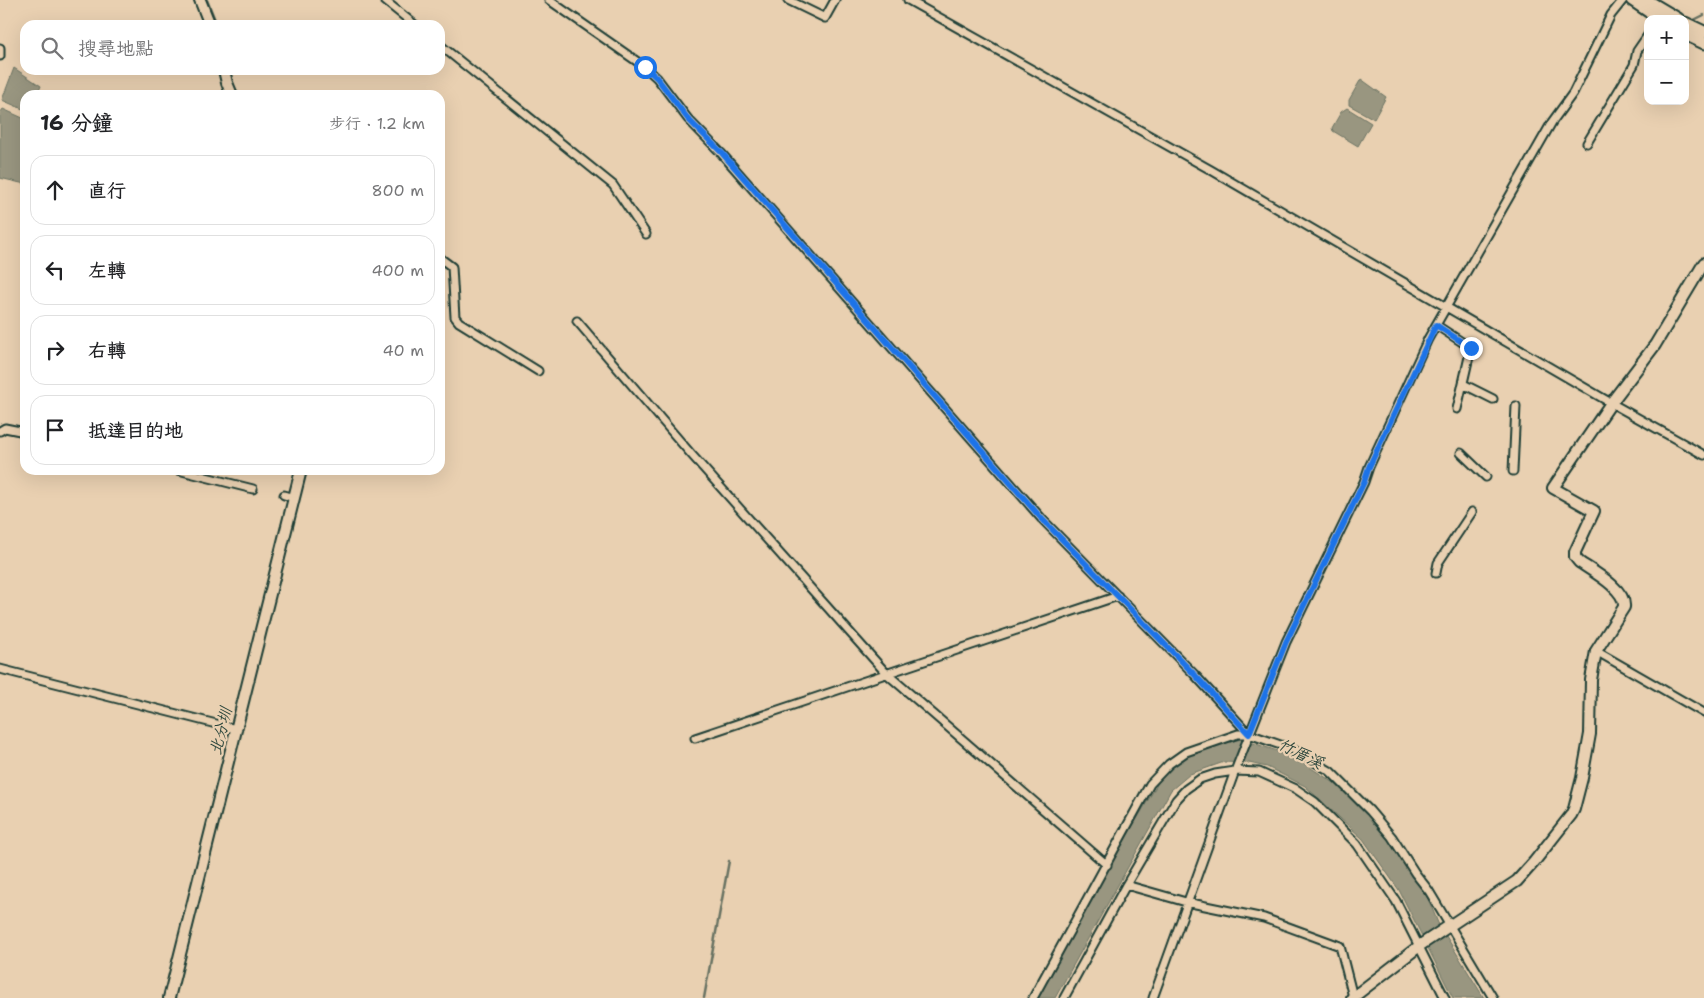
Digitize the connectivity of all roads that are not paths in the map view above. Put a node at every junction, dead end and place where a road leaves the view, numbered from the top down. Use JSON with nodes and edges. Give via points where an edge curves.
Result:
{"nodes":[{"id":1,"x":200,"y":0,"type":"edge"},
{"id":2,"x":384,"y":0,"type":"edge"},
{"id":3,"x":549,"y":0,"type":"edge"},
{"id":4,"x":788,"y":0,"type":"edge"},
{"id":5,"x":835,"y":0,"type":"edge"},
{"id":6,"x":908,"y":0,"type":"edge"},
{"id":7,"x":1624,"y":0,"type":"edge"},
{"id":8,"x":1632,"y":0,"type":"edge"},
{"id":9,"x":1646,"y":0,"type":"edge"},
{"id":10,"x":1654,"y":15,"type":"edge"},
{"id":11,"x":1671,"y":15,"type":"edge"},
{"id":12,"x":208,"y":20,"type":"edge"},
{"id":13,"x":409,"y":20,"type":"edge"},
{"id":14,"x":1689,"y":25,"type":"edge"},
{"id":15,"x":1704,"y":32,"type":"edge"},
{"id":16,"x":1689,"y":36,"type":"edge"},
{"id":17,"x":1644,"y":41,"type":"edge"},
{"id":18,"x":1704,"y":42,"type":"edge"},
{"id":19,"x":0,"y":48,"type":"edge"},
{"id":20,"x":445,"y":50,"type":"edge"},
{"id":21,"x":0,"y":56,"type":"edge"},
{"id":22,"x":225,"y":75,"type":"edge"},
{"id":23,"x":230,"y":90,"type":"edge"},
{"id":24,"x":1586,"y":143,"type":"dead end"},
{"id":25,"x":646,"y":234,"type":"dead end"},
{"id":26,"x":445,"y":262,"type":"edge"},
{"id":27,"x":1704,"y":263,"type":"edge"},
{"id":28,"x":1446,"y":306,"type":"junction"},
{"id":29,"x":577,"y":321,"type":"dead end"},
{"id":30,"x":1436,"y":325,"type":"junction"},
{"id":31,"x":538,"y":371,"type":"dead end"},
{"id":32,"x":1463,"y":384,"type":"junction"},
{"id":33,"x":1492,"y":399,"type":"dead end"},
{"id":34,"x":1611,"y":403,"type":"junction"},
{"id":35,"x":1516,"y":406,"type":"dead end"},
{"id":36,"x":1457,"y":409,"type":"dead end"},
{"id":37,"x":0,"y":431,"type":"edge"},
{"id":38,"x":20,"y":431,"type":"edge"},
{"id":39,"x":1461,"y":453,"type":"dead end"},
{"id":40,"x":1704,"y":454,"type":"edge"},
{"id":41,"x":1513,"y":471,"type":"dead end"},
{"id":42,"x":198,"y":475,"type":"edge"},
{"id":43,"x":299,"y":475,"type":"edge"},
{"id":44,"x":1486,"y":477,"type":"dead end"},
{"id":45,"x":253,"y":489,"type":"dead end"},
{"id":46,"x":1472,"y":512,"type":"dead end"},
{"id":47,"x":1436,"y":573,"type":"dead end"},
{"id":48,"x":1118,"y":596,"type":"junction"},
{"id":49,"x":1596,"y":651,"type":"junction"},
{"id":50,"x":0,"y":668,"type":"edge"},
{"id":51,"x":886,"y":673,"type":"junction"},
{"id":52,"x":1704,"y":713,"type":"edge"},
{"id":53,"x":232,"y":728,"type":"junction"},
{"id":54,"x":1249,"y":734,"type":"junction"},
{"id":55,"x":694,"y":738,"type":"dead end"},
{"id":56,"x":1236,"y":771,"type":"junction"},
{"id":57,"x":1107,"y":865,"type":"junction"},
{"id":58,"x":1126,"y":885,"type":"junction"},
{"id":59,"x":1186,"y":902,"type":"junction"},
{"id":60,"x":1450,"y":927,"type":"junction"},
{"id":61,"x":1420,"y":946,"type":"junction"},
{"id":62,"x":169,"y":998,"type":"edge"},
{"id":63,"x":1033,"y":998,"type":"edge"},
{"id":64,"x":1064,"y":998,"type":"edge"},
{"id":65,"x":1153,"y":998,"type":"edge"},
{"id":66,"x":1353,"y":998,"type":"edge"},
{"id":67,"x":1445,"y":998,"type":"edge"},
{"id":68,"x":1493,"y":998,"type":"edge"}],
"edges":[{"from":1,"to":12,"type":"street"},
{"from":2,"to":13,"type":"street"},
{"from":3,"to":48,"type":"street","via":[[657,78],[688,119],[722,153],[1042,519]]},
{"from":4,"to":5,"type":"street","via":[[825,18]]},
{"from":6,"to":28,"type":"street"},
{"from":7,"to":28,"type":"street","via":[[1610,15],[1573,93],[1552,122]]},
{"from":8,"to":10,"type":"main road"},
{"from":9,"to":11,"type":"main road"},
{"from":14,"to":15,"type":"main road"},
{"from":16,"to":18,"type":"main road"},
{"from":17,"to":24,"type":"street","via":[[1637,51],[1634,65]]},
{"from":19,"to":21,"type":"street"},
{"from":20,"to":25,"type":"street","via":[[613,185]]},
{"from":22,"to":23,"type":"street"},
{"from":26,"to":31,"type":"street","via":[[452,267],[455,317],[459,322]]},
{"from":27,"to":34,"type":"street","via":[[1655,345]]},
{"from":28,"to":30,"type":"street"},
{"from":28,"to":34,"type":"street"},
{"from":29,"to":51,"type":"street"},
{"from":30,"to":32,"type":"street","via":[[1471,348]]},
{"from":30,"to":54,"type":"street","via":[[1286,642]]},
{"from":32,"to":33,"type":"street"},
{"from":32,"to":36,"type":"street"},
{"from":34,"to":40,"type":"street"},
{"from":34,"to":49,"type":"street","via":[[1553,488],[1594,511],[1575,552],[1576,557],[1625,600],[1624,607]]},
{"from":35,"to":41,"type":"street"},
{"from":37,"to":38,"type":"street","via":[[5,428]]},
{"from":39,"to":44,"type":"street"},
{"from":42,"to":45,"type":"street"},
{"from":43,"to":53,"type":"street","via":[[289,496]]},
{"from":46,"to":47,"type":"street","via":[[1438,562]]},
{"from":48,"to":51,"type":"street"},
{"from":48,"to":54,"type":"street"},
{"from":49,"to":52,"type":"street"},
{"from":49,"to":60,"type":"street","via":[[1591,680],[1590,734],[1574,809],[1516,881]]},
{"from":50,"to":53,"type":"street"},
{"from":51,"to":55,"type":"street"},
{"from":51,"to":57,"type":"street"},
{"from":53,"to":62,"type":"street"},
{"from":54,"to":56,"type":"street"},
{"from":54,"to":57,"type":"street","via":[[1238,734],[1186,752],[1169,764],[1150,784]]},
{"from":54,"to":60,"type":"street","via":[[1292,749],[1330,771],[1392,838]]},
{"from":56,"to":58,"type":"street","via":[[1208,776],[1180,794]]},
{"from":56,"to":59,"type":"street"},
{"from":56,"to":61,"type":"street","via":[[1258,772],[1296,789],[1315,802],[1357,844],[1396,900]]},
{"from":57,"to":63,"type":"street"},
{"from":58,"to":59,"type":"street"},
{"from":58,"to":64,"type":"street"},
{"from":59,"to":65,"type":"street"},
{"from":59,"to":66,"type":"street","via":[[1264,918],[1340,946]]},
{"from":60,"to":61,"type":"street"},
{"from":60,"to":68,"type":"street"},
{"from":61,"to":66,"type":"street"},
{"from":61,"to":67,"type":"street"}]}
